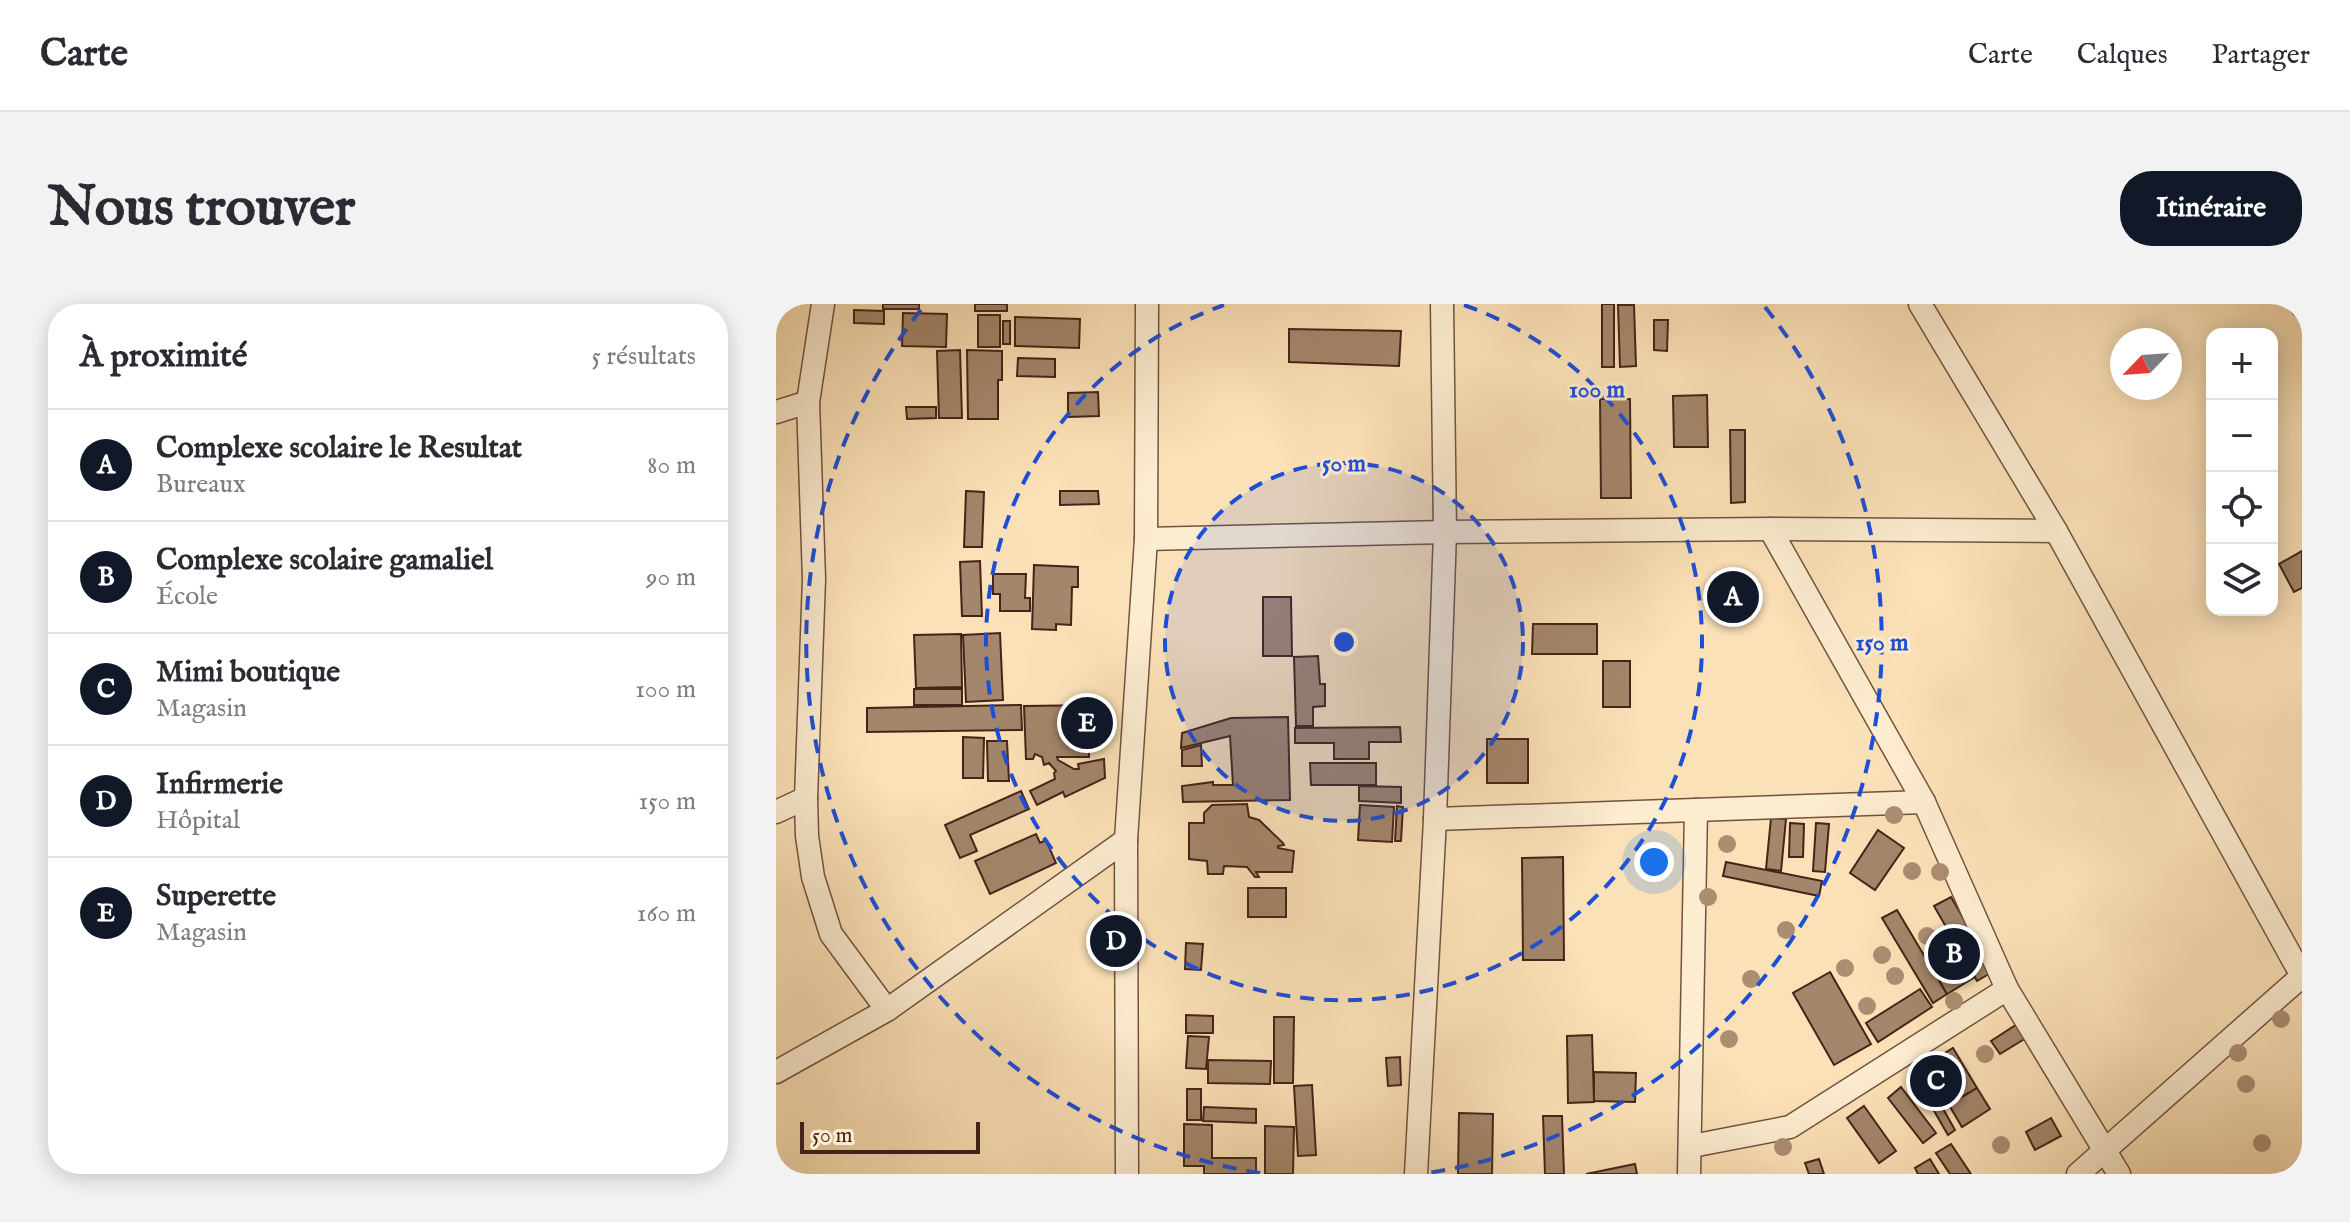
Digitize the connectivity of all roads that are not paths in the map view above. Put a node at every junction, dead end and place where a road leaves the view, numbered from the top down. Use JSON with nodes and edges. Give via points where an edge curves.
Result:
{"nodes":[{"id":1,"x":823,"y":304,"type":"edge"},
{"id":2,"x":1147,"y":304,"type":"edge"},
{"id":3,"x":1442,"y":304,"type":"edge"},
{"id":4,"x":1920,"y":304,"type":"edge"},
{"id":5,"x":808,"y":402,"type":"junction"},
{"id":6,"x":776,"y":412,"type":"edge"},
{"id":7,"x":1770,"y":529,"type":"junction"},
{"id":8,"x":2056,"y":531,"type":"junction"},
{"id":9,"x":1445,"y":532,"type":"junction"},
{"id":10,"x":1146,"y":539,"type":"junction"},
{"id":11,"x":806,"y":798,"type":"junction"},
{"id":12,"x":1924,"y":802,"type":"junction"},
{"id":13,"x":1696,"y":810,"type":"junction"},
{"id":14,"x":776,"y":812,"type":"edge"},
{"id":15,"x":1435,"y":819,"type":"junction"},
{"id":16,"x":1126,"y":840,"type":"junction"},
{"id":17,"x":2302,"y":976,"type":"edge"},
{"id":18,"x":2007,"y":989,"type":"junction"},
{"id":19,"x":887,"y":1010,"type":"junction"},
{"id":20,"x":776,"y":1072,"type":"edge"},
{"id":21,"x":1692,"y":1146,"type":"junction"},
{"id":22,"x":2105,"y":1150,"type":"junction"},
{"id":23,"x":1127,"y":1174,"type":"edge"},
{"id":24,"x":1416,"y":1174,"type":"edge"},
{"id":25,"x":1689,"y":1174,"type":"edge"},
{"id":26,"x":2078,"y":1174,"type":"edge"},
{"id":27,"x":2119,"y":1174,"type":"edge"}],
"edges":[{"from":1,"to":5,"type":"street"},
{"from":2,"to":10,"type":"street"},
{"from":3,"to":9,"type":"street"},
{"from":4,"to":8,"type":"street"},
{"from":5,"to":6,"type":"street"},
{"from":5,"to":11,"type":"street","via":[[814,579]]},
{"from":7,"to":8,"type":"street"},
{"from":7,"to":9,"type":"street"},
{"from":7,"to":12,"type":"street"},
{"from":8,"to":17,"type":"street"},
{"from":9,"to":10,"type":"street"},
{"from":9,"to":15,"type":"street"},
{"from":10,"to":16,"type":"street"},
{"from":11,"to":14,"type":"street"},
{"from":11,"to":19,"type":"street","via":[[813,877],[831,934]]},
{"from":12,"to":13,"type":"street"},
{"from":12,"to":18,"type":"street"},
{"from":13,"to":15,"type":"street"},
{"from":13,"to":21,"type":"street"},
{"from":15,"to":24,"type":"street"},
{"from":16,"to":19,"type":"street"},
{"from":16,"to":23,"type":"street"},
{"from":17,"to":22,"type":"street"},
{"from":18,"to":21,"type":"street","via":[[1790,1127]]},
{"from":18,"to":22,"type":"street"},
{"from":19,"to":20,"type":"street"},
{"from":21,"to":25,"type":"street"},
{"from":22,"to":26,"type":"street"},
{"from":22,"to":27,"type":"street"}]}
